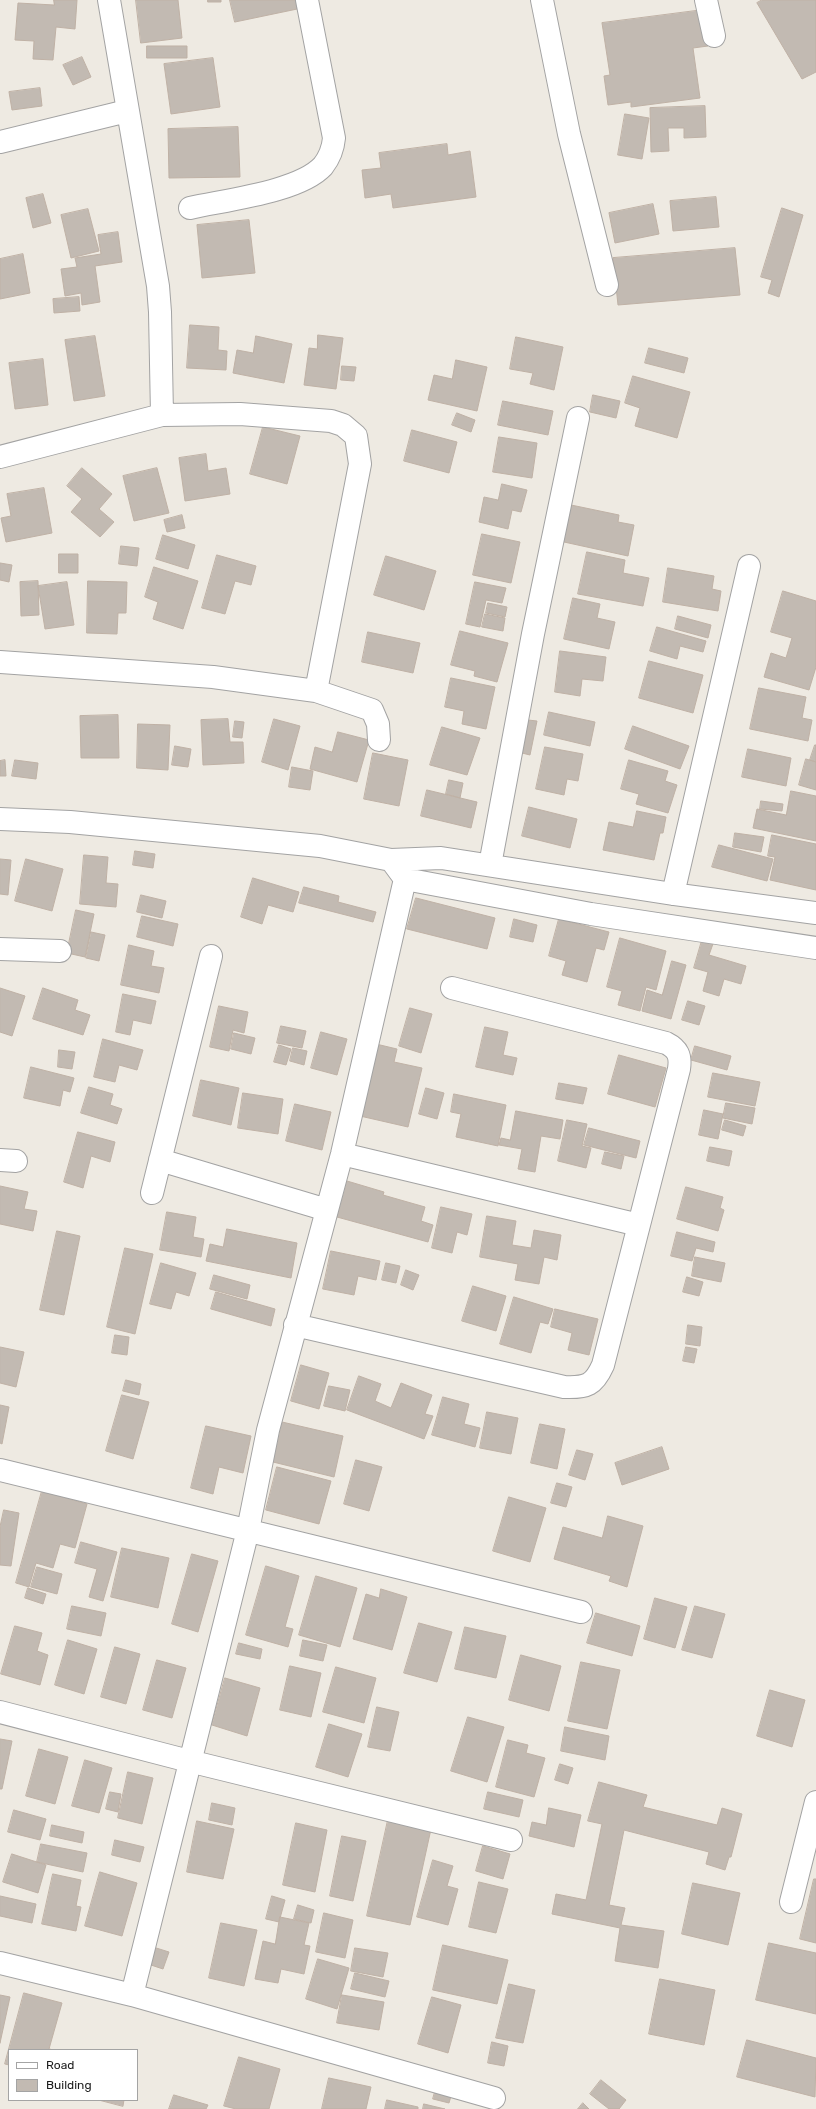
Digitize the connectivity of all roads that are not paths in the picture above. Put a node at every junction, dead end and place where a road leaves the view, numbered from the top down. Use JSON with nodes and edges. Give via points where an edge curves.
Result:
{"nodes":[{"id":1,"x":109,"y":0,"type":"edge"},
{"id":2,"x":307,"y":0,"type":"edge"},
{"id":3,"x":542,"y":0,"type":"edge"},
{"id":4,"x":706,"y":0,"type":"edge"},
{"id":5,"x":714,"y":36,"type":"dead end"},
{"id":6,"x":127,"y":111,"type":"junction"},
{"id":7,"x":0,"y":142,"type":"edge"},
{"id":8,"x":190,"y":208,"type":"dead end"},
{"id":9,"x":607,"y":285,"type":"dead end"},
{"id":10,"x":162,"y":415,"type":"junction"},
{"id":11,"x":578,"y":418,"type":"dead end"},
{"id":12,"x":0,"y":457,"type":"edge"},
{"id":13,"x":749,"y":566,"type":"dead end"},
{"id":14,"x":0,"y":662,"type":"edge"},
{"id":15,"x":316,"y":691,"type":"junction"},
{"id":16,"x":379,"y":740,"type":"dead end"},
{"id":17,"x":0,"y":819,"type":"edge"},
{"id":18,"x":391,"y":860,"type":"junction"},
{"id":19,"x":490,"y":865,"type":"junction"},
{"id":20,"x":405,"y":879,"type":"junction"},
{"id":21,"x":673,"y":894,"type":"junction"},
{"id":22,"x":816,"y":913,"type":"edge"},
{"id":23,"x":816,"y":948,"type":"edge"},
{"id":24,"x":0,"y":949,"type":"edge"},
{"id":25,"x":60,"y":951,"type":"dead end"},
{"id":26,"x":211,"y":956,"type":"dead end"},
{"id":27,"x":452,"y":988,"type":"dead end"},
{"id":28,"x":342,"y":1154,"type":"junction"},
{"id":29,"x":160,"y":1160,"type":"junction"},
{"id":30,"x":152,"y":1194,"type":"dead end"},
{"id":31,"x":327,"y":1210,"type":"junction"},
{"id":32,"x":639,"y":1225,"type":"junction"},
{"id":33,"x":295,"y":1325,"type":"junction"},
{"id":34,"x":0,"y":1470,"type":"edge"},
{"id":35,"x":248,"y":1530,"type":"junction"},
{"id":36,"x":581,"y":1612,"type":"dead end"},
{"id":37,"x":0,"y":1712,"type":"edge"},
{"id":38,"x":189,"y":1761,"type":"junction"},
{"id":39,"x":816,"y":1802,"type":"edge"},
{"id":40,"x":511,"y":1840,"type":"dead end"},
{"id":41,"x":791,"y":1902,"type":"dead end"},
{"id":42,"x":0,"y":1963,"type":"edge"},
{"id":43,"x":132,"y":1995,"type":"junction"},
{"id":44,"x":494,"y":2098,"type":"dead end"}],
"edges":[{"from":1,"to":6,"type":"street"},
{"from":2,"to":8,"type":"street","via":[[334,138],[332,151],[319,169],[298,182],[276,190]]},
{"from":3,"to":9,"type":"street","via":[[569,134]]},
{"from":4,"to":5,"type":"street"},
{"from":6,"to":7,"type":"street"},
{"from":6,"to":10,"type":"street","via":[[158,286]]},
{"from":10,"to":12,"type":"street"},
{"from":10,"to":15,"type":"street","via":[[240,414],[331,421],[343,425],[356,436],[360,464]]},
{"from":11,"to":19,"type":"street","via":[[533,634]]},
{"from":13,"to":21,"type":"street"},
{"from":14,"to":15,"type":"street","via":[[213,678]]},
{"from":15,"to":16,"type":"street","via":[[372,710],[378,724]]},
{"from":17,"to":18,"type":"street","via":[[70,822],[320,846]]},
{"from":18,"to":19,"type":"street","via":[[441,858]]},
{"from":18,"to":20,"type":"street"},
{"from":19,"to":21,"type":"street"},
{"from":20,"to":23,"type":"street","via":[[591,914]]},
{"from":20,"to":28,"type":"street"},
{"from":21,"to":22,"type":"street"},
{"from":24,"to":25,"type":"street"},
{"from":26,"to":29,"type":"street"},
{"from":27,"to":32,"type":"street","via":[[675,1047],[680,1059],[679,1069]]},
{"from":28,"to":31,"type":"street"},
{"from":28,"to":32,"type":"street"},
{"from":29,"to":30,"type":"street"},
{"from":29,"to":31,"type":"street"},
{"from":31,"to":33,"type":"street"},
{"from":32,"to":33,"type":"street","via":[[603,1365],[597,1378],[582,1387],[564,1387]]},
{"from":33,"to":35,"type":"street","via":[[268,1430]]},
{"from":34,"to":35,"type":"street"},
{"from":35,"to":36,"type":"street"},
{"from":35,"to":38,"type":"street"},
{"from":37,"to":38,"type":"street"},
{"from":38,"to":40,"type":"street"},
{"from":38,"to":43,"type":"street"},
{"from":39,"to":41,"type":"street"},
{"from":42,"to":43,"type":"street"},
{"from":43,"to":44,"type":"street"}]}
